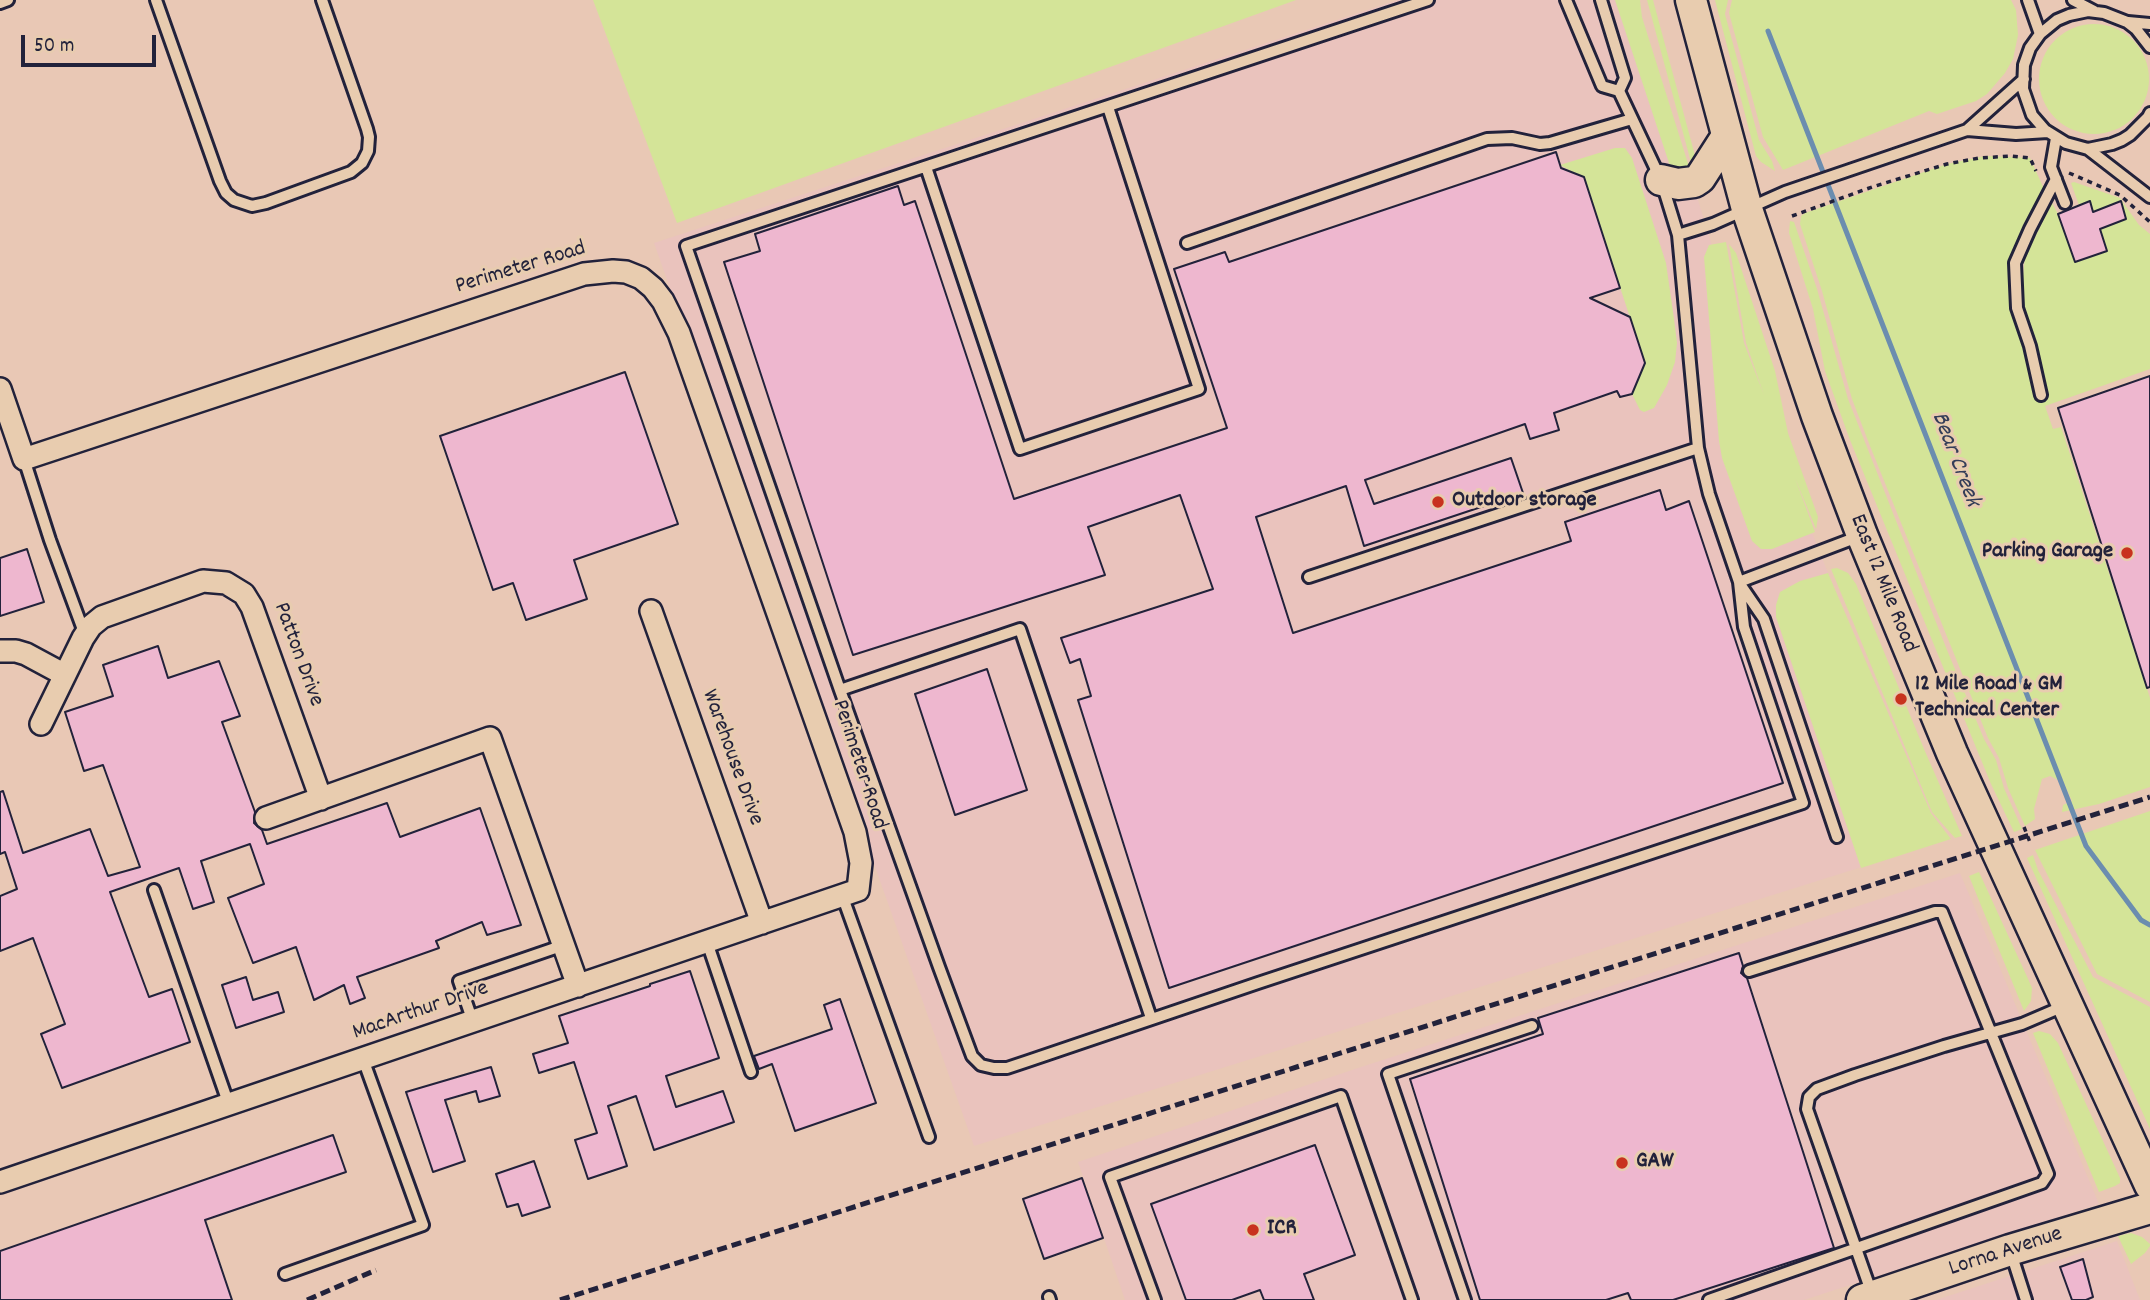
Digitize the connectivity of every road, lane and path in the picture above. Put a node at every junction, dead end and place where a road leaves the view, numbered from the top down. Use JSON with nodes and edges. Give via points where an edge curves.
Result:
{"nodes":[{"id":1,"x":8,"y":0,"type":"edge"},
{"id":2,"x":156,"y":0,"type":"edge"},
{"id":3,"x":322,"y":0,"type":"edge"},
{"id":4,"x":1428,"y":0,"type":"edge"},
{"id":5,"x":1566,"y":0,"type":"edge"},
{"id":6,"x":1601,"y":0,"type":"edge"},
{"id":7,"x":1691,"y":0,"type":"edge"},
{"id":8,"x":2028,"y":0,"type":"edge"},
{"id":9,"x":2073,"y":0,"type":"edge"},
{"id":10,"x":0,"y":3,"type":"edge"},
{"id":11,"x":2097,"y":12,"type":"junction"},
{"id":12,"x":2127,"y":22,"type":"junction"},
{"id":13,"x":2150,"y":24,"type":"edge"},
{"id":14,"x":2040,"y":34,"type":"junction"},
{"id":15,"x":2150,"y":47,"type":"edge"},
{"id":16,"x":2024,"y":79,"type":"junction"},
{"id":17,"x":1619,"y":91,"type":"junction"},
{"id":18,"x":1108,"y":107,"type":"junction"},
{"id":19,"x":2149,"y":118,"type":"edge"},
{"id":20,"x":1632,"y":119,"type":"junction"},
{"id":21,"x":1967,"y":130,"type":"junction"},
{"id":22,"x":2052,"y":135,"type":"junction"},
{"id":23,"x":1727,"y":136,"type":"junction"},
{"id":24,"x":2088,"y":149,"type":"junction"},
{"id":25,"x":926,"y":167,"type":"junction"},
{"id":26,"x":2051,"y":167,"type":"junction"},
{"id":27,"x":2056,"y":179,"type":"junction"},
{"id":28,"x":1661,"y":180,"type":"junction"},
{"id":29,"x":2048,"y":195,"type":"junction"},
{"id":30,"x":2150,"y":197,"type":"edge"},
{"id":31,"x":2065,"y":203,"type":"dead end"},
{"id":32,"x":1747,"y":209,"type":"junction"},
{"id":33,"x":1792,"y":216,"type":"dead end"},
{"id":34,"x":2150,"y":222,"type":"edge"},
{"id":35,"x":1678,"y":235,"type":"junction"},
{"id":36,"x":1187,"y":243,"type":"dead end"},
{"id":37,"x":0,"y":389,"type":"edge"},
{"id":38,"x":2041,"y":395,"type":"dead end"},
{"id":39,"x":1698,"y":448,"type":"junction"},
{"id":40,"x":24,"y":459,"type":"junction"},
{"id":41,"x":1862,"y":535,"type":"junction"},
{"id":42,"x":1309,"y":577,"type":"dead end"},
{"id":43,"x":1739,"y":582,"type":"junction"},
{"id":44,"x":651,"y":611,"type":"dead end"},
{"id":45,"x":85,"y":635,"type":"junction"},
{"id":46,"x":0,"y":650,"type":"edge"},
{"id":47,"x":65,"y":675,"type":"junction"},
{"id":48,"x":839,"y":690,"type":"junction"},
{"id":49,"x":41,"y":724,"type":"dead end"},
{"id":50,"x":321,"y":799,"type":"junction"},
{"id":51,"x":266,"y":818,"type":"dead end"},
{"id":52,"x":2024,"y":827,"type":"dead end"},
{"id":53,"x":1837,"y":837,"type":"dead end"},
{"id":54,"x":2031,"y":845,"type":"dead end"},
{"id":55,"x":154,"y":890,"type":"dead end"},
{"id":56,"x":850,"y":892,"type":"junction"},
{"id":57,"x":762,"y":923,"type":"junction"},
{"id":58,"x":707,"y":942,"type":"junction"},
{"id":59,"x":564,"y":945,"type":"junction"},
{"id":60,"x":1749,"y":971,"type":"dead end"},
{"id":61,"x":578,"y":986,"type":"junction"},
{"id":62,"x":2067,"y":1005,"type":"junction"},
{"id":63,"x":1151,"y":1018,"type":"junction"},
{"id":64,"x":473,"y":1022,"type":"junction"},
{"id":65,"x":1532,"y":1026,"type":"dead end"},
{"id":66,"x":1991,"y":1032,"type":"junction"},
{"id":67,"x":363,"y":1059,"type":"junction"},
{"id":68,"x":751,"y":1072,"type":"dead end"},
{"id":69,"x":229,"y":1105,"type":"junction"},
{"id":70,"x":929,"y":1137,"type":"dead end"},
{"id":71,"x":0,"y":1182,"type":"edge"},
{"id":72,"x":2150,"y":1185,"type":"edge"},
{"id":73,"x":2150,"y":1208,"type":"edge"},
{"id":74,"x":1855,"y":1249,"type":"junction"},
{"id":75,"x":2010,"y":1250,"type":"junction"},
{"id":76,"x":285,"y":1274,"type":"dead end"},
{"id":77,"x":1867,"y":1298,"type":"edge"},
{"id":78,"x":1155,"y":1300,"type":"edge"},
{"id":79,"x":1412,"y":1300,"type":"edge"},
{"id":80,"x":1465,"y":1300,"type":"edge"},
{"id":81,"x":1709,"y":1300,"type":"edge"},
{"id":82,"x":2026,"y":1300,"type":"edge"}],
"edges":[{"from":1,"to":10,"type":"lane"},
{"from":2,"to":3,"type":"lane","via":[[226,194],[252,206],[351,172],[368,151],[367,129]]},
{"from":4,"to":18,"type":"lane"},
{"from":5,"to":17,"type":"lane","via":[[1602,86]]},
{"from":6,"to":17,"type":"lane","via":[[1625,78]]},
{"from":7,"to":23,"type":"main road","name":"East 12 Mile Road"},
{"from":8,"to":14,"type":"lane"},
{"from":9,"to":11,"type":"lane"},
{"from":11,"to":12,"type":"lane"},
{"from":11,"to":14,"type":"lane","via":[[2069,15]]},
{"from":12,"to":13,"type":"lane"},
{"from":12,"to":15,"type":"lane"},
{"from":14,"to":16,"type":"lane","via":[[2024,65]]},
{"from":16,"to":21,"type":"lane"},
{"from":16,"to":22,"type":"lane","via":[[2032,115]]},
{"from":17,"to":20,"type":"lane"},
{"from":18,"to":25,"type":"lane"},
{"from":18,"to":25,"type":"lane","via":[[1199,389],[1033,445],[1020,449]]},
{"from":19,"to":24,"type":"lane","via":[[2122,140]]},
{"from":20,"to":28,"type":"lane"},
{"from":20,"to":36,"type":"lane","via":[[1549,143],[1487,139]]},
{"from":21,"to":22,"type":"lane"},
{"from":21,"to":32,"type":"lane"},
{"from":22,"to":24,"type":"lane"},
{"from":22,"to":26,"type":"lane"},
{"from":23,"to":28,"type":"main road","via":[[1700,178],[1678,184]]},
{"from":23,"to":32,"type":"main road","name":"East 12 Mile Road"},
{"from":24,"to":30,"type":"lane"},
{"from":25,"to":48,"type":"lane","via":[[686,246]]},
{"from":26,"to":27,"type":"lane"},
{"from":26,"to":34,"type":"path","via":[[2120,195]]},
{"from":27,"to":29,"type":"lane"},
{"from":27,"to":31,"type":"lane"},
{"from":28,"to":35,"type":"lane"},
{"from":29,"to":33,"type":"path","via":[[2030,158],[1979,158],[1872,187]]},
{"from":29,"to":38,"type":"lane","via":[[2015,263],[2017,308]]},
{"from":32,"to":35,"type":"lane"},
{"from":32,"to":41,"type":"main road","name":"East 12 Mile Road"},
{"from":35,"to":39,"type":"lane"},
{"from":37,"to":40,"type":"street"},
{"from":39,"to":42,"type":"lane"},
{"from":39,"to":43,"type":"lane"},
{"from":40,"to":45,"type":"lane"},
{"from":40,"to":56,"type":"street","name":"Perimeter Road","via":[[584,274],[613,271],[641,278],[663,301],[680,333],[855,832],[861,863]]},
{"from":41,"to":43,"type":"lane"},
{"from":41,"to":62,"type":"main road","name":"East 12 Mile Road","via":[[1952,753]]},
{"from":43,"to":53,"type":"lane","via":[[1764,619]]},
{"from":43,"to":63,"type":"lane","via":[[1744,626],[1803,803]]},
{"from":44,"to":57,"type":"street","name":"Warehouse Drive"},
{"from":45,"to":47,"type":"street","name":"Patton Drive"},
{"from":45,"to":50,"type":"street","name":"Patton Drive","via":[[108,613],[203,581],[226,583],[239,590],[257,617]]},
{"from":46,"to":47,"type":"street","via":[[26,654]]},
{"from":47,"to":49,"type":"street","name":"Patton Drive"},
{"from":48,"to":63,"type":"lane","via":[[972,1056],[981,1065],[1007,1068]]},
{"from":48,"to":63,"type":"lane","via":[[1020,629]]},
{"from":50,"to":51,"type":"street"},
{"from":50,"to":59,"type":"street","via":[[491,738]]},
{"from":52,"to":54,"type":"path"},
{"from":55,"to":69,"type":"lane"},
{"from":56,"to":57,"type":"street","name":"MacArthur Drive"},
{"from":56,"to":70,"type":"lane"},
{"from":57,"to":58,"type":"street","name":"MacArthur Drive"},
{"from":58,"to":61,"type":"street","name":"MacArthur Drive"},
{"from":58,"to":68,"type":"lane"},
{"from":59,"to":61,"type":"street"},
{"from":59,"to":64,"type":"lane","via":[[459,981]]},
{"from":60,"to":66,"type":"lane","via":[[1942,912]]},
{"from":61,"to":64,"type":"street","name":"MacArthur Drive"},
{"from":62,"to":66,"type":"lane"},
{"from":62,"to":72,"type":"main road","name":"East 12 Mile Road"},
{"from":64,"to":67,"type":"street","name":"MacArthur Drive"},
{"from":65,"to":80,"type":"lane","via":[[1388,1074]]},
{"from":66,"to":74,"type":"lane","via":[[1855,1075],[1817,1089],[1809,1097],[1807,1110]]},
{"from":66,"to":74,"type":"lane","via":[[2048,1174],[2042,1184]]},
{"from":67,"to":69,"type":"street","name":"MacArthur Drive"},
{"from":67,"to":76,"type":"lane","via":[[423,1225]]},
{"from":69,"to":71,"type":"street","name":"MacArthur Drive"},
{"from":73,"to":75,"type":"main road","name":"Lorna Avenue"},
{"from":74,"to":77,"type":"lane"},
{"from":74,"to":81,"type":"lane"},
{"from":75,"to":77,"type":"main road","name":"Lorna Avenue","via":[[1917,1287]]},
{"from":75,"to":82,"type":"lane"},
{"from":78,"to":79,"type":"lane","via":[[1110,1177],[1341,1096]]}]}
